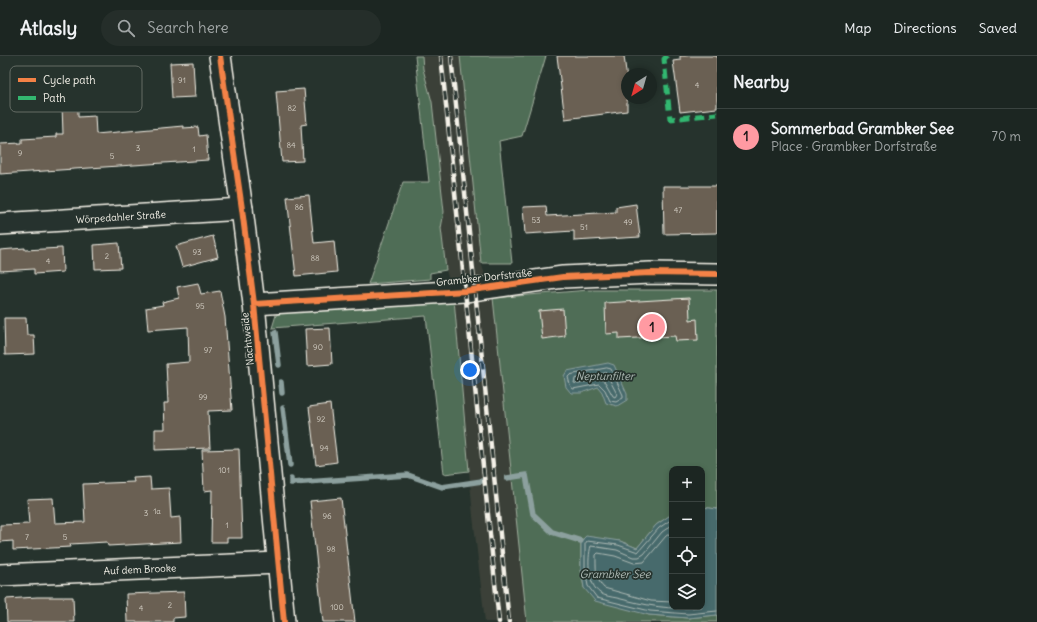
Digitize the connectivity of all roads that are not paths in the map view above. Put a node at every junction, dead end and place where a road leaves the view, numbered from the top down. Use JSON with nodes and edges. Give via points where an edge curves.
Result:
{"nodes":[{"id":1,"x":220,"y":56,"type":"edge"},
{"id":2,"x":242,"y":209,"type":"junction"},
{"id":3,"x":0,"y":224,"type":"edge"},
{"id":4,"x":717,"y":274,"type":"edge"},
{"id":5,"x":254,"y":304,"type":"junction"},
{"id":6,"x":279,"y":563,"type":"junction"},
{"id":7,"x":0,"y":575,"type":"edge"},
{"id":8,"x":284,"y":622,"type":"edge"}],
"edges":[{"from":1,"to":2,"type":"street","name":"Nachtweide"},
{"from":2,"to":3,"type":"street","name":"Wörpedahler Straße"},
{"from":2,"to":5,"type":"street","name":"Nachtweide"},
{"from":4,"to":5,"type":"street","name":"Grambker Dorfstraße","via":[[650,273],[563,278],[465,291]]},
{"from":5,"to":6,"type":"street","name":"Nachtweide"},
{"from":6,"to":7,"type":"street","name":"Auf dem Brooke"},
{"from":6,"to":8,"type":"street","name":"Nachtweide"}]}
